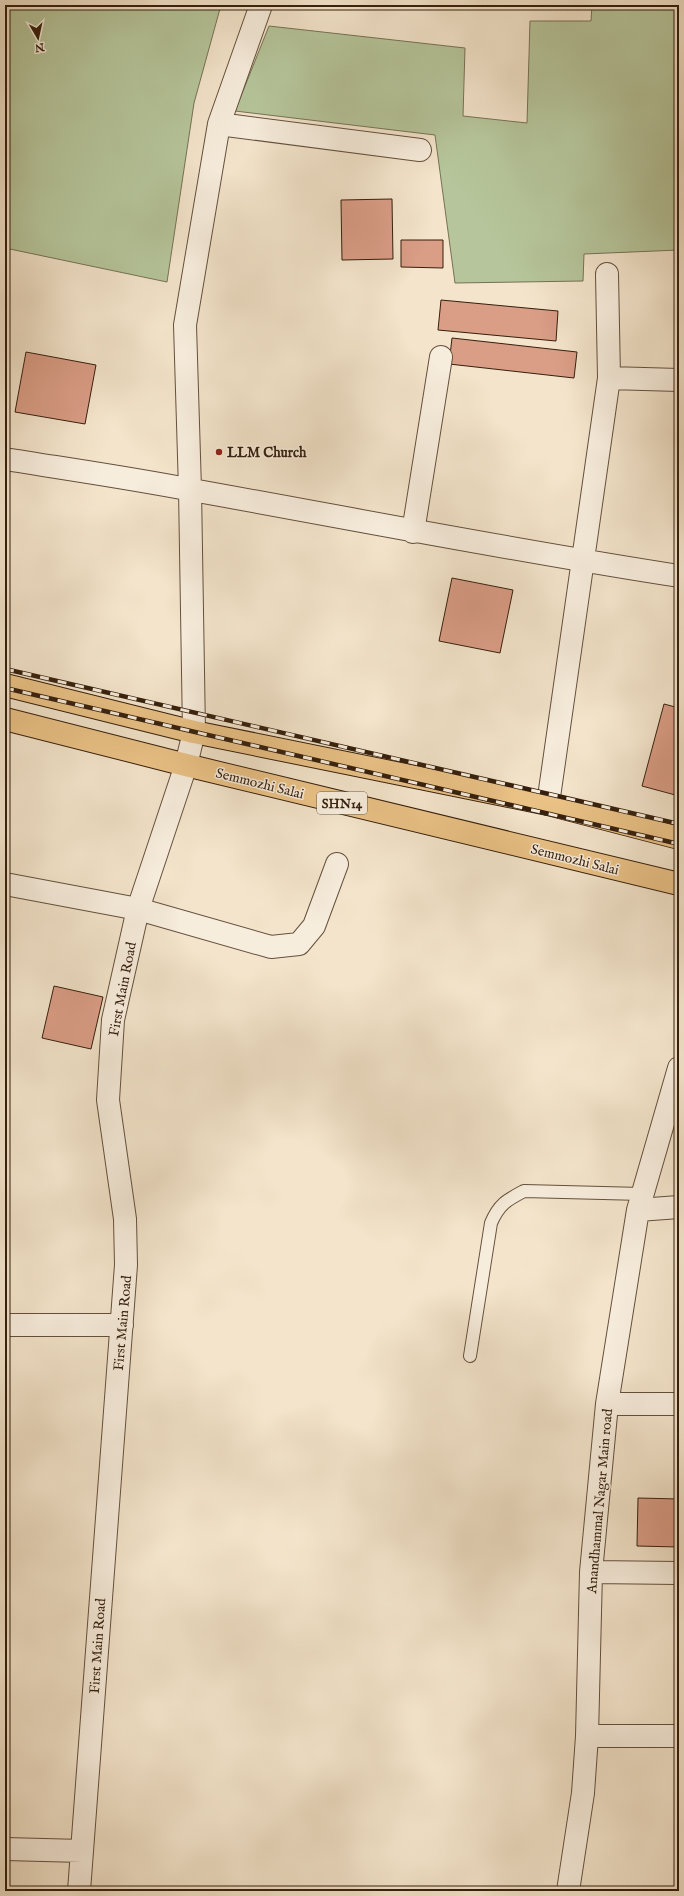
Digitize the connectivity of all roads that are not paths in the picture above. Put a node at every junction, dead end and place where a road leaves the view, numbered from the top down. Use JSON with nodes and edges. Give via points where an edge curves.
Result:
{"nodes":[{"id":1,"x":261,"y":5,"type":"edge"},
{"id":2,"x":219,"y":124,"type":"junction"},
{"id":3,"x":420,"y":150,"type":"dead end"},
{"id":4,"x":607,"y":274,"type":"dead end"},
{"id":5,"x":441,"y":357,"type":"dead end"},
{"id":6,"x":609,"y":378,"type":"junction"},
{"id":7,"x":679,"y":380,"type":"edge"},
{"id":8,"x":5,"y":459,"type":"edge"},
{"id":9,"x":190,"y":489,"type":"junction"},
{"id":10,"x":413,"y":532,"type":"junction"},
{"id":11,"x":584,"y":562,"type":"junction"},
{"id":12,"x":679,"y":576,"type":"edge"},
{"id":13,"x":5,"y":685,"type":"edge"},
{"id":14,"x":5,"y":719,"type":"edge"},
{"id":15,"x":194,"y":732,"type":"junction"},
{"id":16,"x":186,"y":765,"type":"junction"},
{"id":17,"x":548,"y":804,"type":"junction"},
{"id":18,"x":679,"y":838,"type":"edge"},
{"id":19,"x":337,"y":864,"type":"dead end"},
{"id":20,"x":5,"y":884,"type":"edge"},
{"id":21,"x":679,"y":884,"type":"edge"},
{"id":22,"x":138,"y":909,"type":"junction"},
{"id":23,"x":679,"y":1068,"type":"edge"},
{"id":24,"x":640,"y":1202,"type":"junction"},
{"id":25,"x":679,"y":1207,"type":"edge"},
{"id":26,"x":5,"y":1325,"type":"edge"},
{"id":27,"x":122,"y":1325,"type":"junction"},
{"id":28,"x":470,"y":1356,"type":"dead end"},
{"id":29,"x":607,"y":1404,"type":"junction"},
{"id":30,"x":679,"y":1404,"type":"edge"},
{"id":31,"x":590,"y":1572,"type":"junction"},
{"id":32,"x":679,"y":1573,"type":"edge"},
{"id":33,"x":587,"y":1736,"type":"junction"},
{"id":34,"x":679,"y":1736,"type":"edge"},
{"id":35,"x":5,"y":1849,"type":"edge"},
{"id":36,"x":82,"y":1851,"type":"junction"},
{"id":37,"x":79,"y":1891,"type":"edge"},
{"id":38,"x":568,"y":1891,"type":"edge"}],
"edges":[{"from":1,"to":2,"type":"street","name":"First Main Road"},
{"from":2,"to":3,"type":"street"},
{"from":2,"to":9,"type":"street","name":"First Main Road","via":[[185,325]]},
{"from":4,"to":6,"type":"street"},
{"from":5,"to":10,"type":"street"},
{"from":6,"to":7,"type":"street"},
{"from":6,"to":11,"type":"street"},
{"from":8,"to":9,"type":"street"},
{"from":9,"to":10,"type":"street"},
{"from":9,"to":15,"type":"street","name":"First Main Road"},
{"from":10,"to":11,"type":"street"},
{"from":11,"to":12,"type":"street"},
{"from":11,"to":17,"type":"street"},
{"from":13,"to":15,"type":"main road"},
{"from":14,"to":16,"type":"main road","name":"Semmozhi Salai","number":"SHN14"},
{"from":15,"to":16,"type":"street","name":"First Main Road"},
{"from":15,"to":17,"type":"main road"},
{"from":16,"to":21,"type":"main road","name":"Semmozhi Salai","number":"SHN14"},
{"from":16,"to":22,"type":"street","name":"First Main Road"},
{"from":17,"to":18,"type":"main road"},
{"from":19,"to":22,"type":"street","via":[[314,926],[299,944],[271,947]]},
{"from":20,"to":22,"type":"street"},
{"from":22,"to":27,"type":"street","name":"First Main Road","via":[[113,1020],[108,1100],[125,1219],[126,1265]]},
{"from":23,"to":24,"type":"street","name":"Anandhammal Nagar Main road"},
{"from":24,"to":25,"type":"street"},
{"from":24,"to":28,"type":"lane","via":[[524,1191],[498,1208],[491,1223]]},
{"from":24,"to":29,"type":"street","name":"Anandhammal Nagar Main road"},
{"from":26,"to":27,"type":"street"},
{"from":27,"to":36,"type":"street","name":"First Main Road"},
{"from":29,"to":30,"type":"street"},
{"from":29,"to":31,"type":"street","name":"Anandhammal Nagar Main road"},
{"from":31,"to":32,"type":"street"},
{"from":31,"to":33,"type":"street","name":"Anandhammal Nagar Main road"},
{"from":33,"to":34,"type":"street"},
{"from":33,"to":38,"type":"street","name":"Anandhammal Nagar Main road","via":[[583,1793]]},
{"from":35,"to":36,"type":"street"},
{"from":36,"to":37,"type":"street","name":"First Main Road"}]}
